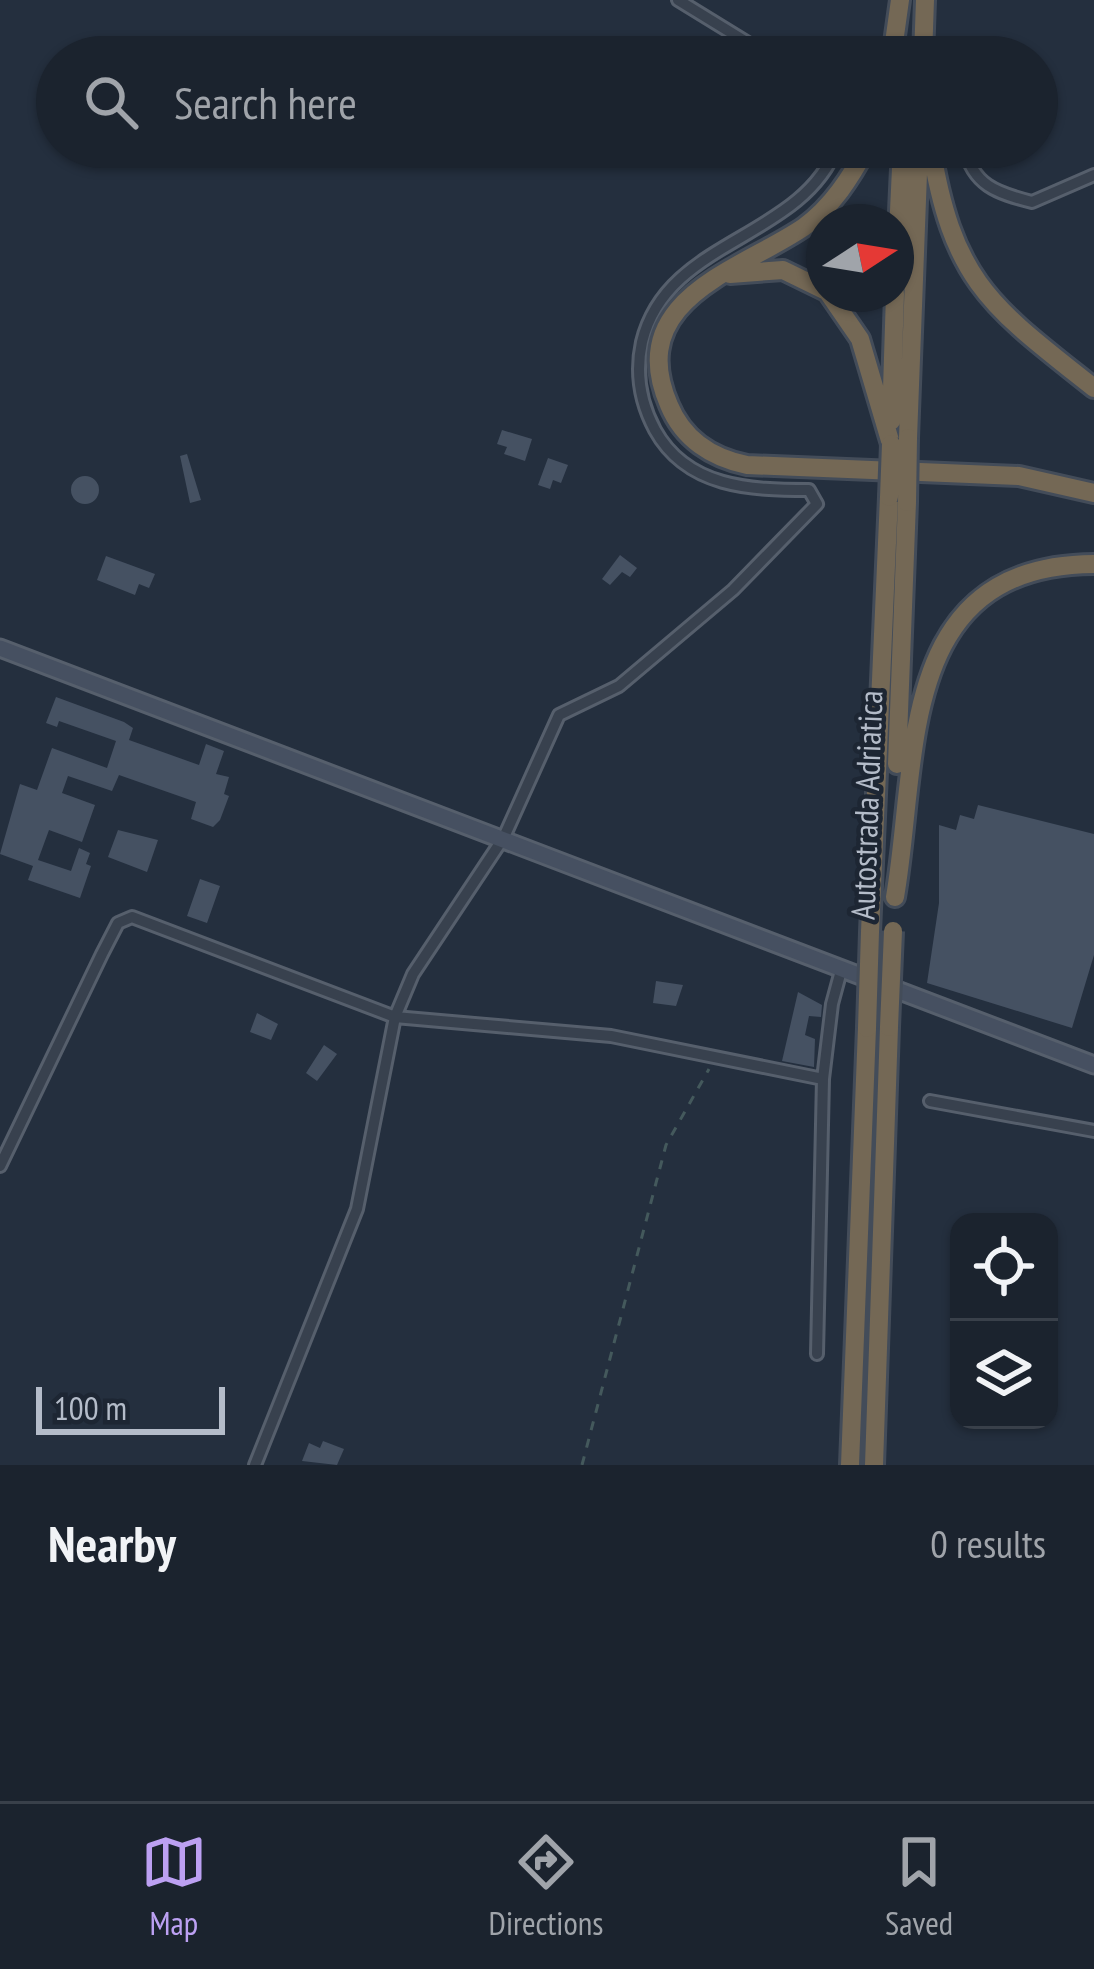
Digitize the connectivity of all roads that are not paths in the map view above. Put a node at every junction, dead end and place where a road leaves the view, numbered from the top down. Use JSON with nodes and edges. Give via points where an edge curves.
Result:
{"nodes":[{"id":1,"x":678,"y":0,"type":"edge"},
{"id":2,"x":914,"y":1,"type":"edge"},
{"id":3,"x":737,"y":36,"type":"edge"},
{"id":4,"x":895,"y":36,"type":"edge"},
{"id":5,"x":908,"y":36,"type":"edge"},
{"id":6,"x":924,"y":36,"type":"edge"},
{"id":7,"x":825,"y":168,"type":"edge"},
{"id":8,"x":854,"y":168,"type":"edge"},
{"id":9,"x":901,"y":168,"type":"edge"},
{"id":10,"x":918,"y":168,"type":"edge"},
{"id":11,"x":936,"y":168,"type":"edge"},
{"id":12,"x":969,"y":168,"type":"edge"},
{"id":13,"x":1094,"y":175,"type":"edge"},
{"id":14,"x":899,"y":204,"type":"edge"},
{"id":15,"x":806,"y":278,"type":"edge"},
{"id":16,"x":703,"y":285,"type":"junction"},
{"id":17,"x":841,"y":312,"type":"edge"},
{"id":18,"x":896,"y":312,"type":"edge"},
{"id":19,"x":1094,"y":388,"type":"edge"},
{"id":20,"x":900,"y":441,"type":"junction"},
{"id":21,"x":1094,"y":493,"type":"edge"},
{"id":22,"x":898,"y":499,"type":"junction"},
{"id":23,"x":1094,"y":564,"type":"edge"},
{"id":24,"x":0,"y":648,"type":"edge"},
{"id":25,"x":504,"y":837,"type":"junction"},
{"id":26,"x":895,"y":897,"type":"junction"},
{"id":27,"x":842,"y":967,"type":"junction"},
{"id":28,"x":394,"y":1016,"type":"junction"},
{"id":29,"x":1094,"y":1066,"type":"edge"},
{"id":30,"x":824,"y":1079,"type":"junction"},
{"id":31,"x":930,"y":1101,"type":"dead end"},
{"id":32,"x":1094,"y":1131,"type":"edge"},
{"id":33,"x":0,"y":1166,"type":"edge"},
{"id":34,"x":817,"y":1354,"type":"dead end"},
{"id":35,"x":255,"y":1465,"type":"edge"},
{"id":36,"x":850,"y":1465,"type":"edge"},
{"id":37,"x":874,"y":1465,"type":"edge"}],
"edges":[{"from":1,"to":3,"type":"street"},
{"from":2,"to":4,"type":"highway"},
{"from":2,"to":5,"type":"highway"},
{"from":2,"to":6,"type":"highway"},
{"from":7,"to":25,"type":"street","via":[[798,200],[665,290],[646,327],[638,370],[647,415],[681,462],[739,487],[809,490],[817,504],[733,590],[619,686],[559,715]]},
{"from":8,"to":16,"type":"highway","via":[[805,226]]},
{"from":9,"to":14,"type":"highway"},
{"from":10,"to":20,"type":"highway","name":"Autostrada Adriatica"},
{"from":11,"to":19,"type":"highway","via":[[957,253],[979,289]]},
{"from":12,"to":13,"type":"street","via":[[983,185],[1032,202]]},
{"from":15,"to":16,"type":"highway","via":[[762,268]]},
{"from":16,"to":21,"type":"highway","via":[[673,317],[660,367],[673,414],[711,453],[769,467],[1019,476]]},
{"from":17,"to":20,"type":"highway","via":[[860,339]]},
{"from":18,"to":20,"type":"highway","name":"Autostrada Adriatica"},
{"from":20,"to":22,"type":"highway","name":"Autostrada Adriatica","bridge":true},
{"from":22,"to":26,"type":"highway","name":"Autostrada Adriatica"},
{"from":22,"to":36,"type":"highway","name":"Autostrada Adriatica","bridge":true},
{"from":23,"to":26,"type":"highway","via":[[1053,567],[1005,584],[970,610],[937,654],[916,708]]},
{"from":24,"to":25,"type":"main road"},
{"from":25,"to":27,"type":"main road"},
{"from":25,"to":28,"type":"street"},
{"from":26,"to":37,"type":"highway","name":"Autostrada Adriatica","bridge":true},
{"from":27,"to":29,"type":"main road"},
{"from":27,"to":30,"type":"street"},
{"from":28,"to":30,"type":"street","via":[[611,1036]]},
{"from":28,"to":33,"type":"street","via":[[132,917],[118,923]]},
{"from":28,"to":35,"type":"street","via":[[357,1209]]},
{"from":30,"to":34,"type":"street"},
{"from":31,"to":32,"type":"street"}]}
